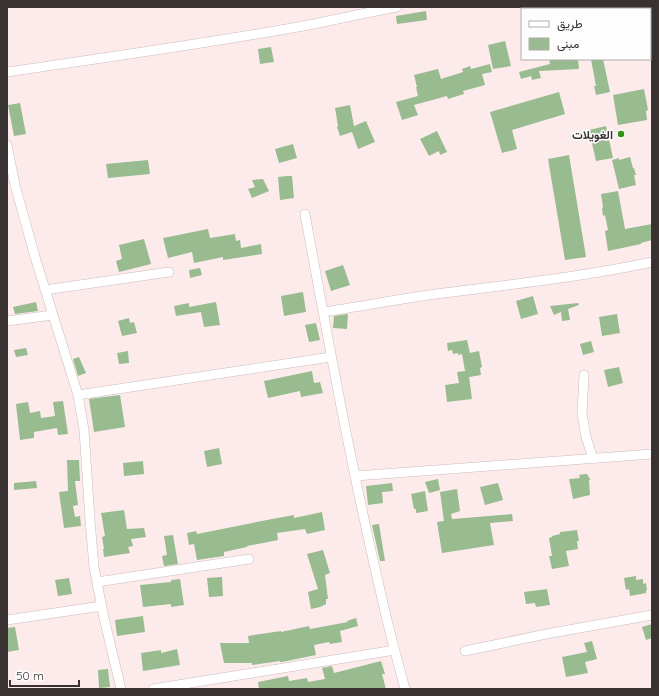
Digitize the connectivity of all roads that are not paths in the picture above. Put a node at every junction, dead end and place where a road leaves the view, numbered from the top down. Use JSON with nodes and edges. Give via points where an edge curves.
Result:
{"nodes":[{"id":1,"x":398,"y":7,"type":"edge"},
{"id":2,"x":7,"y":72,"type":"edge"},
{"id":3,"x":7,"y":145,"type":"edge"},
{"id":4,"x":305,"y":214,"type":"dead end"},
{"id":5,"x":652,"y":262,"type":"edge"},
{"id":6,"x":169,"y":272,"type":"dead end"},
{"id":7,"x":45,"y":290,"type":"junction"},
{"id":8,"x":323,"y":312,"type":"junction"},
{"id":9,"x":53,"y":315,"type":"junction"},
{"id":10,"x":7,"y":321,"type":"edge"},
{"id":11,"x":331,"y":357,"type":"junction"},
{"id":12,"x":584,"y":375,"type":"dead end"},
{"id":13,"x":78,"y":395,"type":"junction"},
{"id":14,"x":652,"y":454,"type":"edge"},
{"id":15,"x":593,"y":459,"type":"junction"},
{"id":16,"x":355,"y":476,"type":"junction"},
{"id":17,"x":249,"y":559,"type":"dead end"},
{"id":18,"x":97,"y":582,"type":"junction"},
{"id":19,"x":102,"y":606,"type":"junction"},
{"id":20,"x":652,"y":616,"type":"edge"},
{"id":21,"x":7,"y":620,"type":"edge"},
{"id":22,"x":395,"y":650,"type":"junction"},
{"id":23,"x":465,"y":651,"type":"dead end"},
{"id":24,"x":121,"y":689,"type":"edge"},
{"id":25,"x":153,"y":689,"type":"edge"},
{"id":26,"x":405,"y":689,"type":"edge"}],
"edges":[{"from":1,"to":2,"type":"street","via":[[313,24]]},
{"from":3,"to":7,"type":"street","via":[[15,185]]},
{"from":4,"to":8,"type":"street"},
{"from":5,"to":8,"type":"street","via":[[617,270]]},
{"from":6,"to":7,"type":"street"},
{"from":7,"to":9,"type":"street"},
{"from":8,"to":11,"type":"street"},
{"from":9,"to":10,"type":"street"},
{"from":9,"to":13,"type":"street"},
{"from":11,"to":13,"type":"street"},
{"from":11,"to":16,"type":"street"},
{"from":12,"to":15,"type":"street","via":[[582,413]]},
{"from":13,"to":18,"type":"street","via":[[84,430]]},
{"from":14,"to":15,"type":"street"},
{"from":15,"to":16,"type":"street"},
{"from":16,"to":22,"type":"street"},
{"from":17,"to":18,"type":"street"},
{"from":18,"to":19,"type":"street"},
{"from":19,"to":21,"type":"street"},
{"from":19,"to":24,"type":"street"},
{"from":20,"to":23,"type":"street"},
{"from":22,"to":25,"type":"street"},
{"from":22,"to":26,"type":"street"}]}
